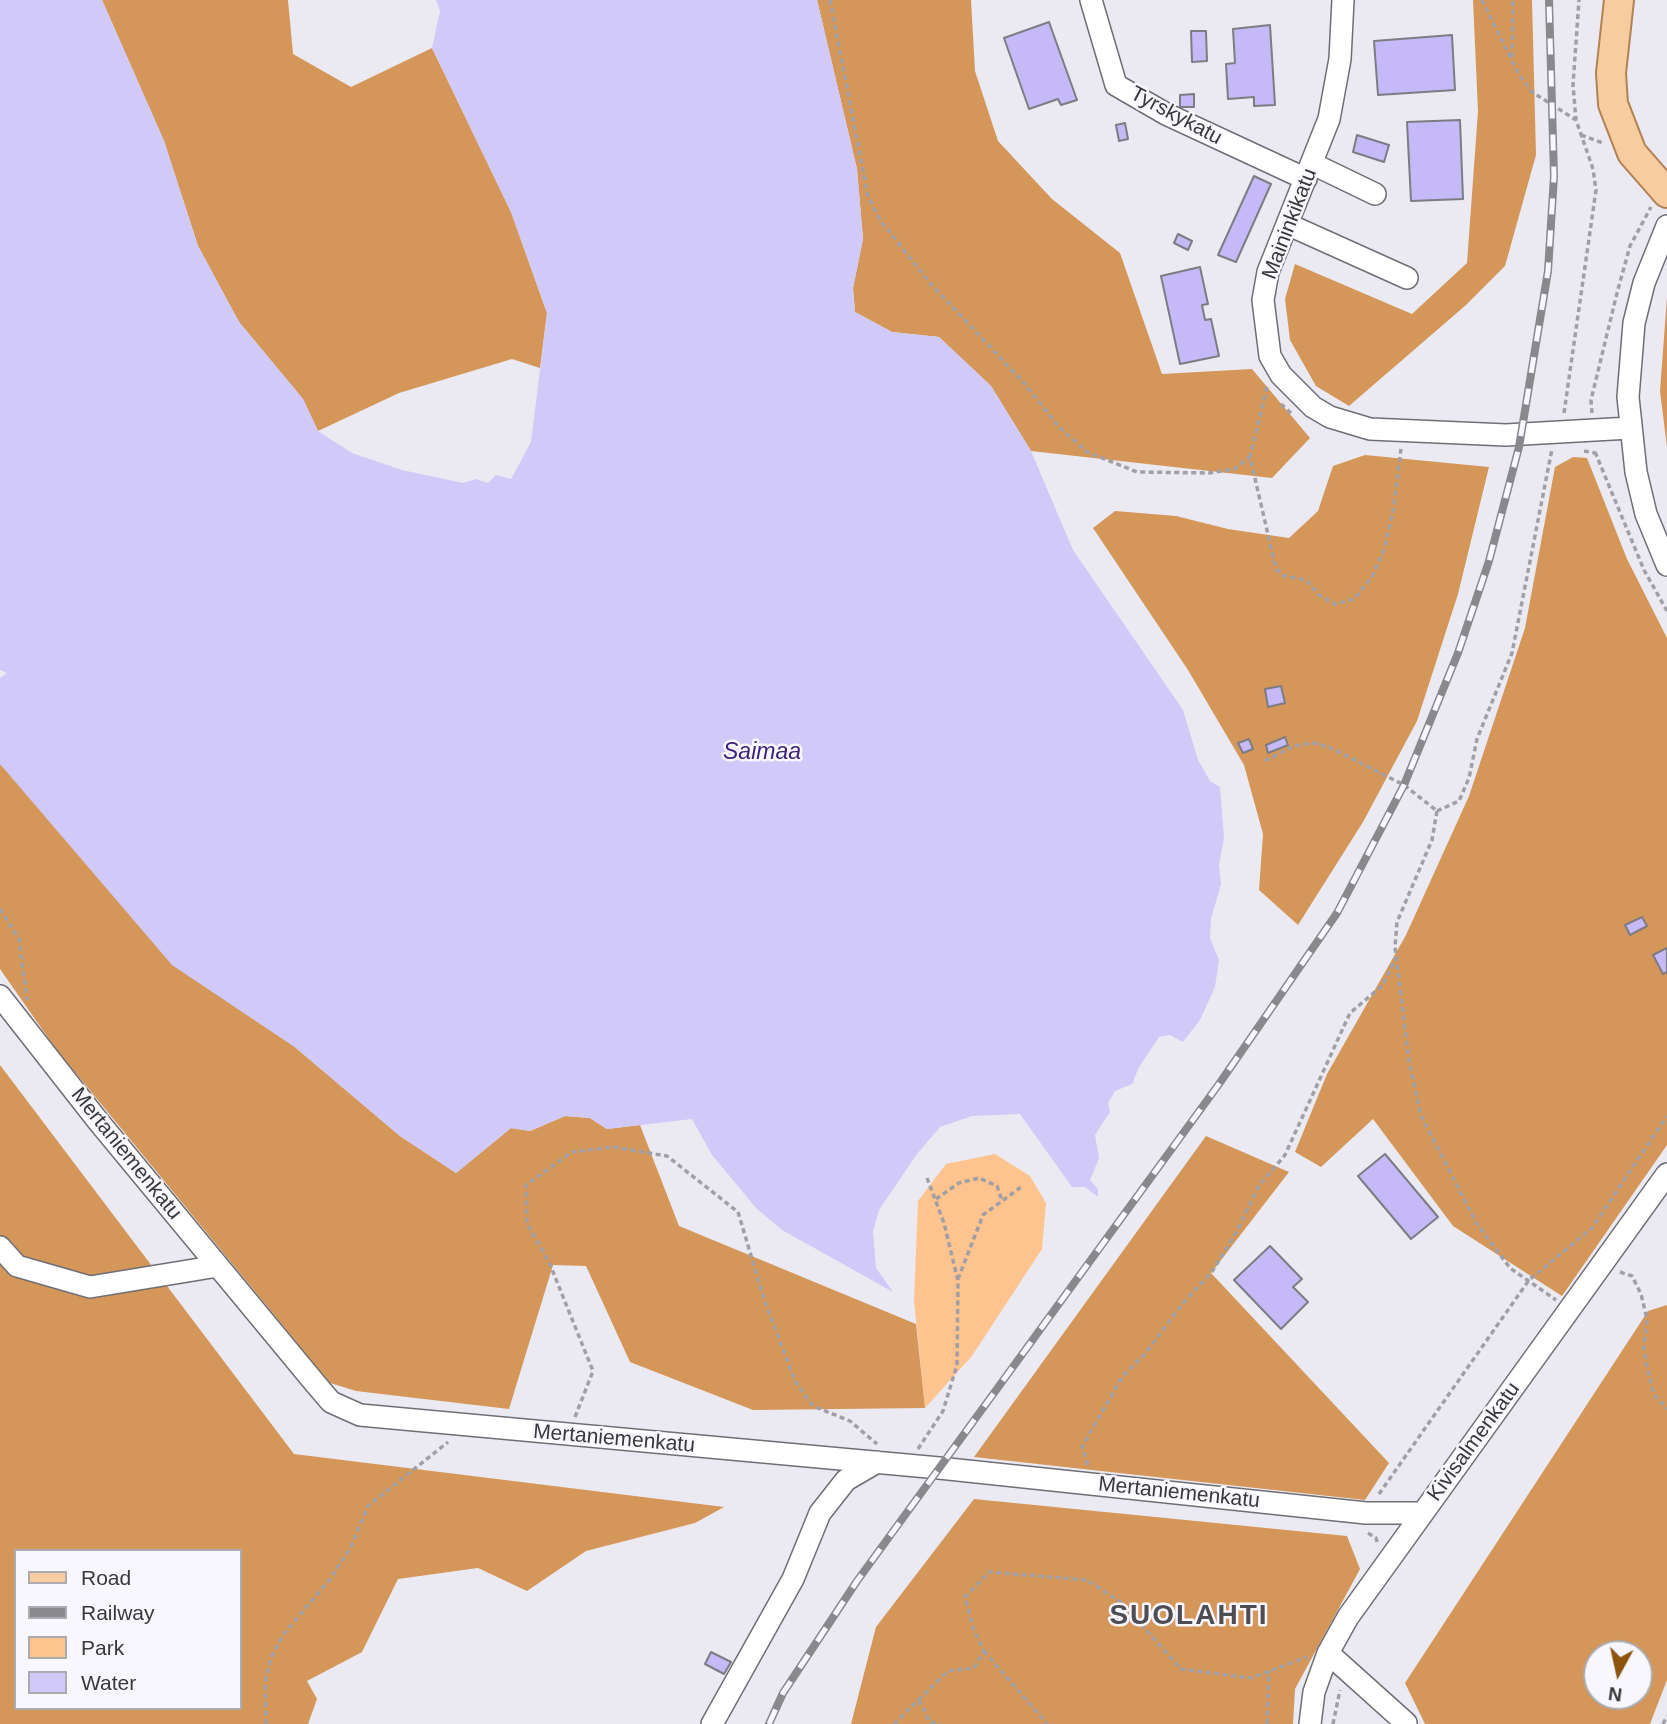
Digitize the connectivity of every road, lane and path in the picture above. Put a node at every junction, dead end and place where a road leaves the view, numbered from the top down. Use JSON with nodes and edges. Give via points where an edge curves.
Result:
{"nodes":[{"id":1,"x":830,"y":0,"type":"edge"},
{"id":2,"x":1343,"y":0,"type":"edge"},
{"id":3,"x":1482,"y":0,"type":"edge"},
{"id":4,"x":1513,"y":0,"type":"edge"},
{"id":5,"x":1579,"y":0,"type":"edge"},
{"id":6,"x":1619,"y":0,"type":"edge"},
{"id":7,"x":1093,"y":6,"type":"edge"},
{"id":8,"x":1511,"y":59,"type":"junction"},
{"id":9,"x":1576,"y":120,"type":"junction"},
{"id":10,"x":1309,"y":172,"type":"junction"},
{"id":11,"x":1667,"y":193,"type":"edge"},
{"id":12,"x":1375,"y":194,"type":"dead end"},
{"id":13,"x":1287,"y":224,"type":"junction"},
{"id":14,"x":1667,"y":226,"type":"edge"},
{"id":15,"x":1407,"y":278,"type":"dead end"},
{"id":16,"x":1273,"y":393,"type":"dead end"},
{"id":17,"x":1280,"y":402,"type":"dead end"},
{"id":18,"x":1296,"y":417,"type":"dead end"},
{"id":19,"x":1630,"y":428,"type":"junction"},
{"id":20,"x":1563,"y":445,"type":"junction"},
{"id":21,"x":1541,"y":447,"type":"dead end"},
{"id":22,"x":1411,"y":449,"type":"dead end"},
{"id":23,"x":1595,"y":453,"type":"dead end"},
{"id":24,"x":1250,"y":457,"type":"junction"},
{"id":25,"x":1667,"y":565,"type":"edge"},
{"id":26,"x":1265,"y":761,"type":"dead end"},
{"id":27,"x":1437,"y":811,"type":"junction"},
{"id":28,"x":0,"y":909,"type":"edge"},
{"id":29,"x":1396,"y":958,"type":"junction"},
{"id":30,"x":0,"y":996,"type":"edge"},
{"id":31,"x":32,"y":1037,"type":"junction"},
{"id":32,"x":1667,"y":1116,"type":"edge"},
{"id":33,"x":1667,"y":1174,"type":"edge"},
{"id":34,"x":928,"y":1178,"type":"dead end"},
{"id":35,"x":1021,"y":1187,"type":"dead end"},
{"id":36,"x":936,"y":1199,"type":"junction"},
{"id":37,"x":1002,"y":1201,"type":"junction"},
{"id":38,"x":0,"y":1247,"type":"edge"},
{"id":39,"x":218,"y":1266,"type":"junction"},
{"id":40,"x":1597,"y":1274,"type":"junction"},
{"id":41,"x":1530,"y":1280,"type":"junction"},
{"id":42,"x":957,"y":1281,"type":"junction"},
{"id":43,"x":1571,"y":1311,"type":"junction"},
{"id":44,"x":1667,"y":1409,"type":"edge"},
{"id":45,"x":469,"y":1426,"type":"junction"},
{"id":46,"x":568,"y":1435,"type":"junction"},
{"id":47,"x":891,"y":1464,"type":"junction"},
{"id":48,"x":1095,"y":1485,"type":"junction"},
{"id":49,"x":1366,"y":1513,"type":"junction"},
{"id":50,"x":1422,"y":1513,"type":"junction"},
{"id":51,"x":1388,"y":1561,"type":"junction"},
{"id":52,"x":984,"y":1651,"type":"junction"},
{"id":53,"x":1335,"y":1655,"type":"junction"},
{"id":54,"x":1269,"y":1671,"type":"junction"},
{"id":55,"x":919,"y":1700,"type":"junction"},
{"id":56,"x":1667,"y":1716,"type":"edge"},
{"id":57,"x":1406,"y":1723,"type":"edge"},
{"id":58,"x":266,"y":1724,"type":"edge"},
{"id":59,"x":712,"y":1724,"type":"edge"},
{"id":60,"x":894,"y":1724,"type":"edge"},
{"id":61,"x":940,"y":1724,"type":"edge"},
{"id":62,"x":1047,"y":1724,"type":"edge"},
{"id":63,"x":1267,"y":1724,"type":"edge"},
{"id":64,"x":1310,"y":1724,"type":"edge"},
{"id":65,"x":1333,"y":1724,"type":"edge"},
{"id":66,"x":1663,"y":1724,"type":"edge"}],
"edges":[{"from":1,"to":24,"type":"path","via":[[868,196],[880,220],[1059,427],[1087,452],[1137,472],[1209,473],[1234,469]]},
{"from":2,"to":10,"type":"street","name":"Maininkikatu","via":[[1340,59],[1331,107]]},
{"from":3,"to":8,"type":"path"},
{"from":4,"to":8,"type":"path"},
{"from":5,"to":9,"type":"path","via":[[1573,75]]},
{"from":6,"to":11,"type":"main road","via":[[1611,72],[1613,104],[1632,153]]},
{"from":7,"to":10,"type":"street","name":"Tyrskykatu","via":[[1116,85],[1167,114]]},
{"from":8,"to":9,"type":"path","via":[[1532,92]]},
{"from":9,"to":20,"type":"path","via":[[1596,190],[1565,389]]},
{"from":10,"to":12,"type":"street","name":"Tyrskykatu"},
{"from":10,"to":13,"type":"street","name":"Maininkikatu"},
{"from":13,"to":15,"type":"street"},
{"from":13,"to":20,"type":"street","name":"Maininkikatu","via":[[1268,272],[1263,300],[1265,333],[1270,356],[1281,375],[1313,407],[1370,429]]},
{"from":14,"to":19,"type":"street","via":[[1634,323]]},
{"from":16,"to":24,"type":"path","via":[[1267,385]]},
{"from":17,"to":18,"type":"path"},
{"from":19,"to":20,"type":"street","name":"Maininkikatu"},
{"from":19,"to":25,"type":"street","via":[[1646,514]]},
{"from":20,"to":21,"type":"path"},
{"from":20,"to":23,"type":"path"},
{"from":20,"to":27,"type":"path","via":[[1512,653],[1477,739],[1469,778],[1459,801]]},
{"from":22,"to":24,"type":"path","via":[[1400,449],[1384,550],[1372,577],[1354,599],[1335,604],[1306,580],[1276,569]]},
{"from":26,"to":27,"type":"path","via":[[1294,746],[1314,743],[1329,747],[1404,785]]},
{"from":27,"to":29,"type":"path","via":[[1432,841],[1397,922]]},
{"from":28,"to":31,"type":"path","via":[[19,939]]},
{"from":29,"to":41,"type":"path","via":[[1421,1116],[1477,1224],[1510,1268]]},
{"from":29,"to":48,"type":"path","via":[[1382,986],[1350,1013],[1285,1155],[1258,1187],[1211,1273],[1122,1377],[1082,1447]]},
{"from":30,"to":31,"type":"street","name":"Mertaniemenkatu"},
{"from":31,"to":39,"type":"street","name":"Mertaniemenkatu"},
{"from":32,"to":41,"type":"path","via":[[1592,1228]]},
{"from":33,"to":40,"type":"street","name":"Kivisalmenkatu"},
{"from":34,"to":36,"type":"path"},
{"from":35,"to":37,"type":"path"},
{"from":36,"to":37,"type":"path","via":[[959,1183],[979,1178],[997,1186]]},
{"from":36,"to":42,"type":"path"},
{"from":37,"to":42,"type":"path","via":[[983,1215]]},
{"from":38,"to":39,"type":"street","via":[[17,1266],[90,1287]]},
{"from":39,"to":45,"type":"street","name":"Mertaniemenkatu","via":[[331,1402],[360,1415]]},
{"from":40,"to":43,"type":"street","name":"Kivisalmenkatu"},
{"from":40,"to":44,"type":"path","via":[[1626,1272],[1632,1276],[1647,1319],[1644,1348],[1654,1395]]},
{"from":41,"to":43,"type":"path"},
{"from":41,"to":49,"type":"path"},
{"from":42,"to":47,"type":"path","via":[[957,1365],[943,1411]]},
{"from":43,"to":50,"type":"street","name":"Kivisalmenkatu"},
{"from":45,"to":46,"type":"street","name":"Mertaniemenkatu"},
{"from":45,"to":58,"type":"path","via":[[369,1506],[350,1549],[283,1635],[271,1658],[265,1682]]},
{"from":46,"to":47,"type":"street","name":"Mertaniemenkatu"},
{"from":46,"to":47,"type":"path","via":[[593,1371],[549,1262],[527,1224],[526,1185],[572,1152],[613,1147],[667,1156],[738,1212],[795,1381],[813,1406],[850,1421],[876,1443]]},
{"from":47,"to":48,"type":"street","name":"Mertaniemenkatu"},
{"from":47,"to":59,"type":"street","via":[[846,1480],[820,1513],[793,1579]]},
{"from":48,"to":49,"type":"street","name":"Mertaniemenkatu"},
{"from":49,"to":50,"type":"street","name":"Mertaniemenkatu"},
{"from":49,"to":51,"type":"path","via":[[1363,1531],[1376,1538]]},
{"from":50,"to":51,"type":"street","name":"Kivisalmenkatu"},
{"from":51,"to":53,"type":"street","name":"Kivisalmenkatu","via":[[1348,1617]]},
{"from":52,"to":54,"type":"path","via":[[965,1597],[989,1572],[1032,1573],[1087,1580],[1122,1603],[1181,1669],[1251,1678]]},
{"from":52,"to":55,"type":"path","via":[[974,1668],[948,1671]]},
{"from":52,"to":62,"type":"path"},
{"from":53,"to":54,"type":"path"},
{"from":53,"to":57,"type":"street"},
{"from":53,"to":64,"type":"street","name":"Kivisalmenkatu","via":[[1314,1692]]},
{"from":53,"to":65,"type":"path"},
{"from":54,"to":63,"type":"path"},
{"from":55,"to":60,"type":"path"},
{"from":55,"to":61,"type":"path","via":[[930,1722]]},
{"from":56,"to":66,"type":"path"}]}
